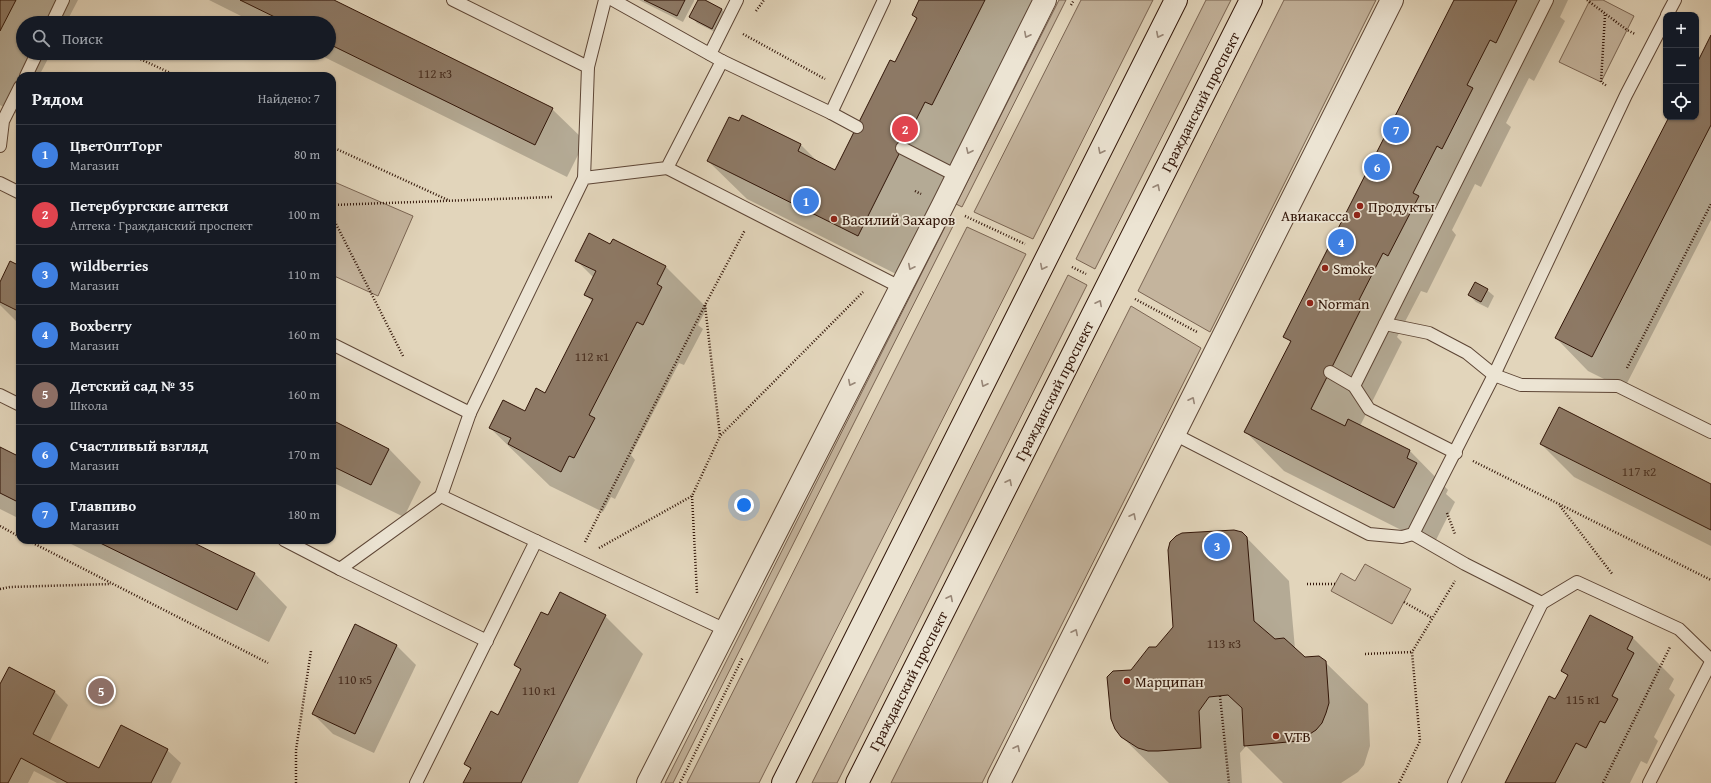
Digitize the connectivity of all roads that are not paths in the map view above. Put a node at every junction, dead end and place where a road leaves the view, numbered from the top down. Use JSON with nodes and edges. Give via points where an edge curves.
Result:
{"nodes":[{"id":1,"x":63,"y":0,"type":"edge"},
{"id":2,"x":453,"y":0,"type":"edge"},
{"id":3,"x":605,"y":0,"type":"edge"},
{"id":4,"x":613,"y":0,"type":"edge"},
{"id":5,"x":736,"y":0,"type":"edge"},
{"id":6,"x":884,"y":0,"type":"edge"},
{"id":7,"x":1045,"y":0,"type":"edge"},
{"id":8,"x":1176,"y":0,"type":"edge"},
{"id":9,"x":1251,"y":0,"type":"edge"},
{"id":10,"x":1392,"y":0,"type":"edge"},
{"id":11,"x":1547,"y":0,"type":"edge"},
{"id":12,"x":1675,"y":0,"type":"edge"},
{"id":13,"x":1669,"y":12,"type":"edge"},
{"id":14,"x":55,"y":16,"type":"edge"},
{"id":15,"x":1663,"y":24,"type":"edge"},
{"id":16,"x":710,"y":54,"type":"junction"},
{"id":17,"x":34,"y":60,"type":"edge"},
{"id":18,"x":722,"y":61,"type":"junction"},
{"id":19,"x":588,"y":67,"type":"junction"},
{"id":20,"x":28,"y":72,"type":"edge"},
{"id":21,"x":16,"y":94,"type":"edge"},
{"id":22,"x":831,"y":113,"type":"junction"},
{"id":23,"x":2,"y":120,"type":"edge"},
{"id":24,"x":857,"y":127,"type":"dead end"},
{"id":25,"x":0,"y":146,"type":"edge"},
{"id":26,"x":902,"y":148,"type":"dead end"},
{"id":27,"x":667,"y":168,"type":"junction"},
{"id":28,"x":957,"y":176,"type":"junction"},
{"id":29,"x":584,"y":178,"type":"junction"},
{"id":30,"x":0,"y":183,"type":"edge"},
{"id":31,"x":16,"y":191,"type":"edge"},
{"id":32,"x":900,"y":287,"type":"junction"},
{"id":33,"x":1385,"y":324,"type":"junction"},
{"id":34,"x":336,"y":346,"type":"edge"},
{"id":35,"x":1330,"y":372,"type":"dead end"},
{"id":36,"x":1494,"y":375,"type":"junction"},
{"id":37,"x":1354,"y":386,"type":"junction"},
{"id":38,"x":0,"y":395,"type":"edge"},
{"id":39,"x":16,"y":403,"type":"edge"},
{"id":40,"x":470,"y":413,"type":"junction"},
{"id":41,"x":1711,"y":432,"type":"edge"},
{"id":42,"x":1174,"y":434,"type":"junction"},
{"id":43,"x":1456,"y":453,"type":"junction"},
{"id":44,"x":441,"y":496,"type":"junction"},
{"id":45,"x":1413,"y":534,"type":"junction"},
{"id":46,"x":536,"y":541,"type":"junction"},
{"id":47,"x":292,"y":544,"type":"edge"},
{"id":48,"x":340,"y":569,"type":"junction"},
{"id":49,"x":1542,"y":603,"type":"junction"},
{"id":50,"x":726,"y":630,"type":"junction"},
{"id":51,"x":487,"y":641,"type":"junction"},
{"id":52,"x":1711,"y":661,"type":"edge"},
{"id":53,"x":416,"y":783,"type":"edge"},
{"id":54,"x":648,"y":783,"type":"edge"},
{"id":55,"x":783,"y":783,"type":"edge"},
{"id":56,"x":857,"y":783,"type":"edge"},
{"id":57,"x":999,"y":783,"type":"edge"},
{"id":58,"x":1454,"y":783,"type":"edge"},
{"id":59,"x":1649,"y":783,"type":"edge"}],
"edges":[{"from":1,"to":14,"type":"lane"},
{"from":2,"to":19,"type":"lane"},
{"from":3,"to":19,"type":"lane"},
{"from":4,"to":16,"type":"lane"},
{"from":5,"to":16,"type":"lane"},
{"from":6,"to":22,"type":"lane"},
{"from":7,"to":28,"type":"street","one_way":true},
{"from":8,"to":55,"type":"street","one_way":true},
{"from":56,"to":9,"type":"street","name":"Гражданский проспект","one_way":true},
{"from":42,"to":10,"type":"street","one_way":true},
{"from":11,"to":33,"type":"lane"},
{"from":12,"to":13,"type":"lane"},
{"from":15,"to":36,"type":"lane","via":[[1626,95]]},
{"from":16,"to":18,"type":"lane"},
{"from":17,"to":20,"type":"lane"},
{"from":18,"to":22,"type":"lane"},
{"from":18,"to":27,"type":"lane"},
{"from":19,"to":29,"type":"lane"},
{"from":21,"to":23,"type":"lane"},
{"from":22,"to":24,"type":"lane"},
{"from":23,"to":25,"type":"lane"},
{"from":26,"to":28,"type":"lane"},
{"from":27,"to":29,"type":"lane"},
{"from":27,"to":32,"type":"lane"},
{"from":28,"to":32,"type":"street","one_way":true},
{"from":29,"to":40,"type":"lane"},
{"from":30,"to":31,"type":"lane"},
{"from":32,"to":50,"type":"street","one_way":true},
{"from":33,"to":36,"type":"lane","via":[[1429,333],[1468,353]]},
{"from":33,"to":37,"type":"lane"},
{"from":34,"to":40,"type":"lane"},
{"from":35,"to":37,"type":"lane"},
{"from":36,"to":41,"type":"lane","via":[[1521,386],[1618,386]]},
{"from":36,"to":43,"type":"lane"},
{"from":37,"to":43,"type":"lane","via":[[1369,409]]},
{"from":38,"to":39,"type":"lane"},
{"from":40,"to":44,"type":"lane"},
{"from":42,"to":45,"type":"lane","via":[[1369,534],[1402,537]]},
{"from":57,"to":42,"type":"street","one_way":true},
{"from":43,"to":45,"type":"lane"},
{"from":44,"to":46,"type":"lane"},
{"from":44,"to":48,"type":"lane"},
{"from":45,"to":49,"type":"lane"},
{"from":46,"to":50,"type":"lane"},
{"from":46,"to":51,"type":"lane"},
{"from":47,"to":48,"type":"lane"},
{"from":48,"to":51,"type":"lane"},
{"from":49,"to":52,"type":"lane","via":[[1577,582],[1679,629]]},
{"from":49,"to":58,"type":"lane"},
{"from":50,"to":54,"type":"street"},
{"from":51,"to":53,"type":"lane"},
{"from":52,"to":59,"type":"lane"}]}
